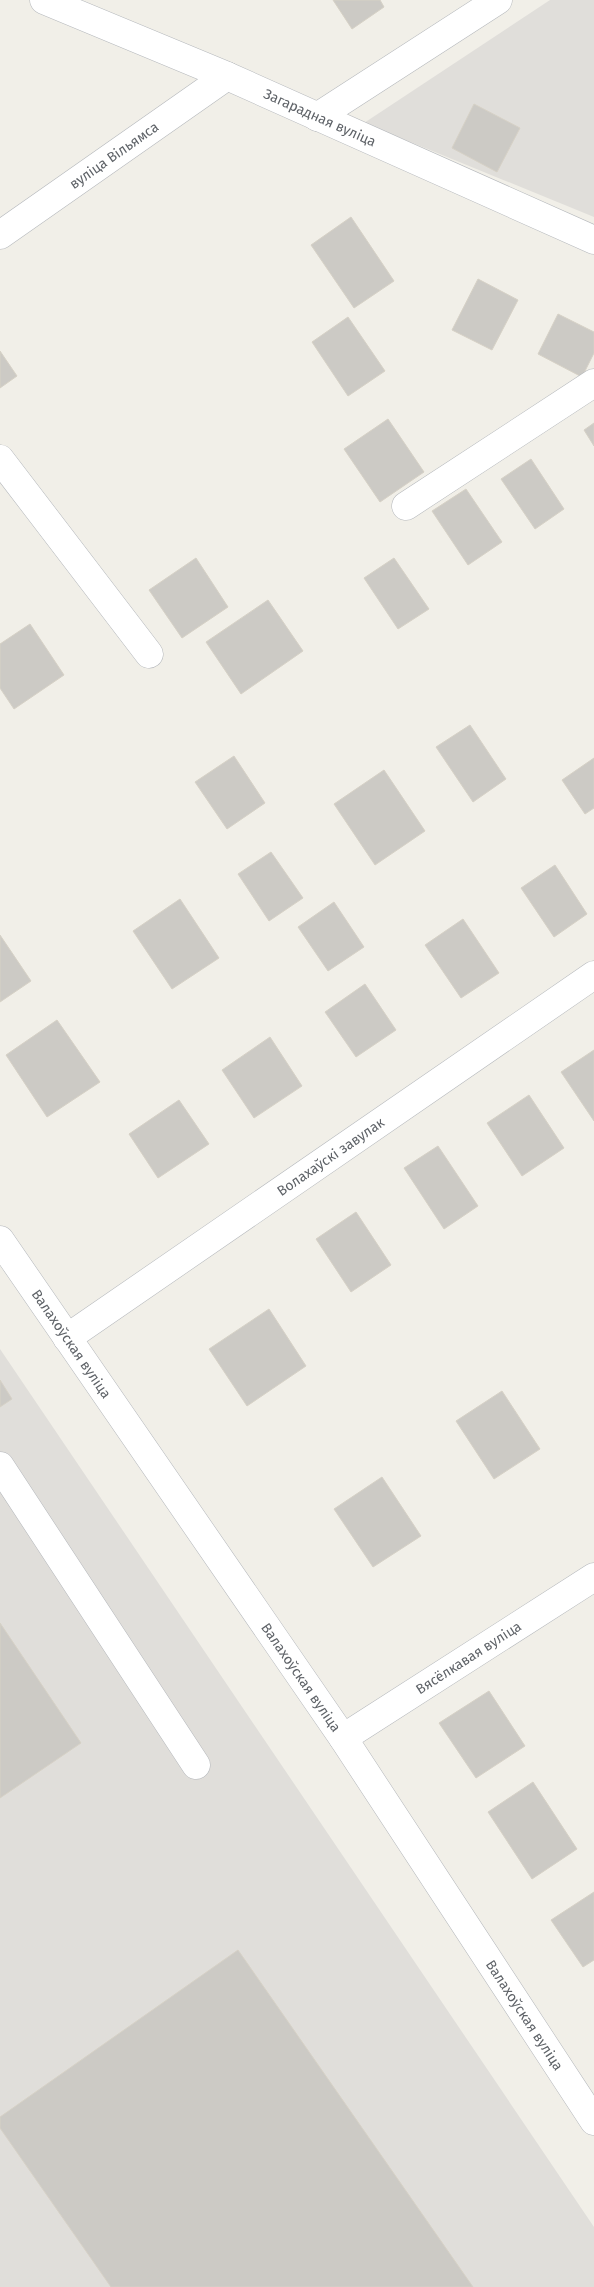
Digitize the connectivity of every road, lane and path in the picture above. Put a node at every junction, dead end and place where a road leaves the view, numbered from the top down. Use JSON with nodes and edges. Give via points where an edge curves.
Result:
{"nodes":[{"id":1,"x":44,"y":0,"type":"edge"},
{"id":2,"x":498,"y":0,"type":"edge"},
{"id":3,"x":227,"y":76,"type":"junction"},
{"id":4,"x":317,"y":117,"type":"junction"},
{"id":5,"x":0,"y":234,"type":"edge"},
{"id":6,"x":594,"y":240,"type":"edge"},
{"id":7,"x":594,"y":383,"type":"edge"},
{"id":8,"x":0,"y":459,"type":"edge"},
{"id":9,"x":406,"y":506,"type":"dead end"},
{"id":10,"x":150,"y":654,"type":"dead end"},
{"id":11,"x":594,"y":975,"type":"edge"},
{"id":12,"x":0,"y":1240,"type":"edge"},
{"id":13,"x":67,"y":1338,"type":"junction"},
{"id":14,"x":0,"y":1466,"type":"edge"},
{"id":15,"x":594,"y":1577,"type":"edge"},
{"id":16,"x":343,"y":1738,"type":"junction"},
{"id":17,"x":196,"y":1765,"type":"dead end"},
{"id":18,"x":594,"y":2121,"type":"edge"}],
"edges":[{"from":1,"to":3,"type":"street","name":"Загарадная вуліца"},
{"from":2,"to":4,"type":"street"},
{"from":3,"to":4,"type":"street","name":"Загарадная вуліца"},
{"from":3,"to":5,"type":"street","name":"вуліца Вільямса"},
{"from":4,"to":6,"type":"street","name":"Загарадная вуліца"},
{"from":7,"to":9,"type":"street"},
{"from":8,"to":10,"type":"street"},
{"from":11,"to":13,"type":"street","name":"Волахаўскі завулак"},
{"from":12,"to":13,"type":"street","name":"Валахоўская вуліца"},
{"from":13,"to":16,"type":"street","name":"Валахоўская вуліца"},
{"from":14,"to":17,"type":"street"},
{"from":15,"to":16,"type":"street","name":"Вясёлкавая вуліца"},
{"from":16,"to":18,"type":"street","name":"Валахоўская вуліца"}]}
